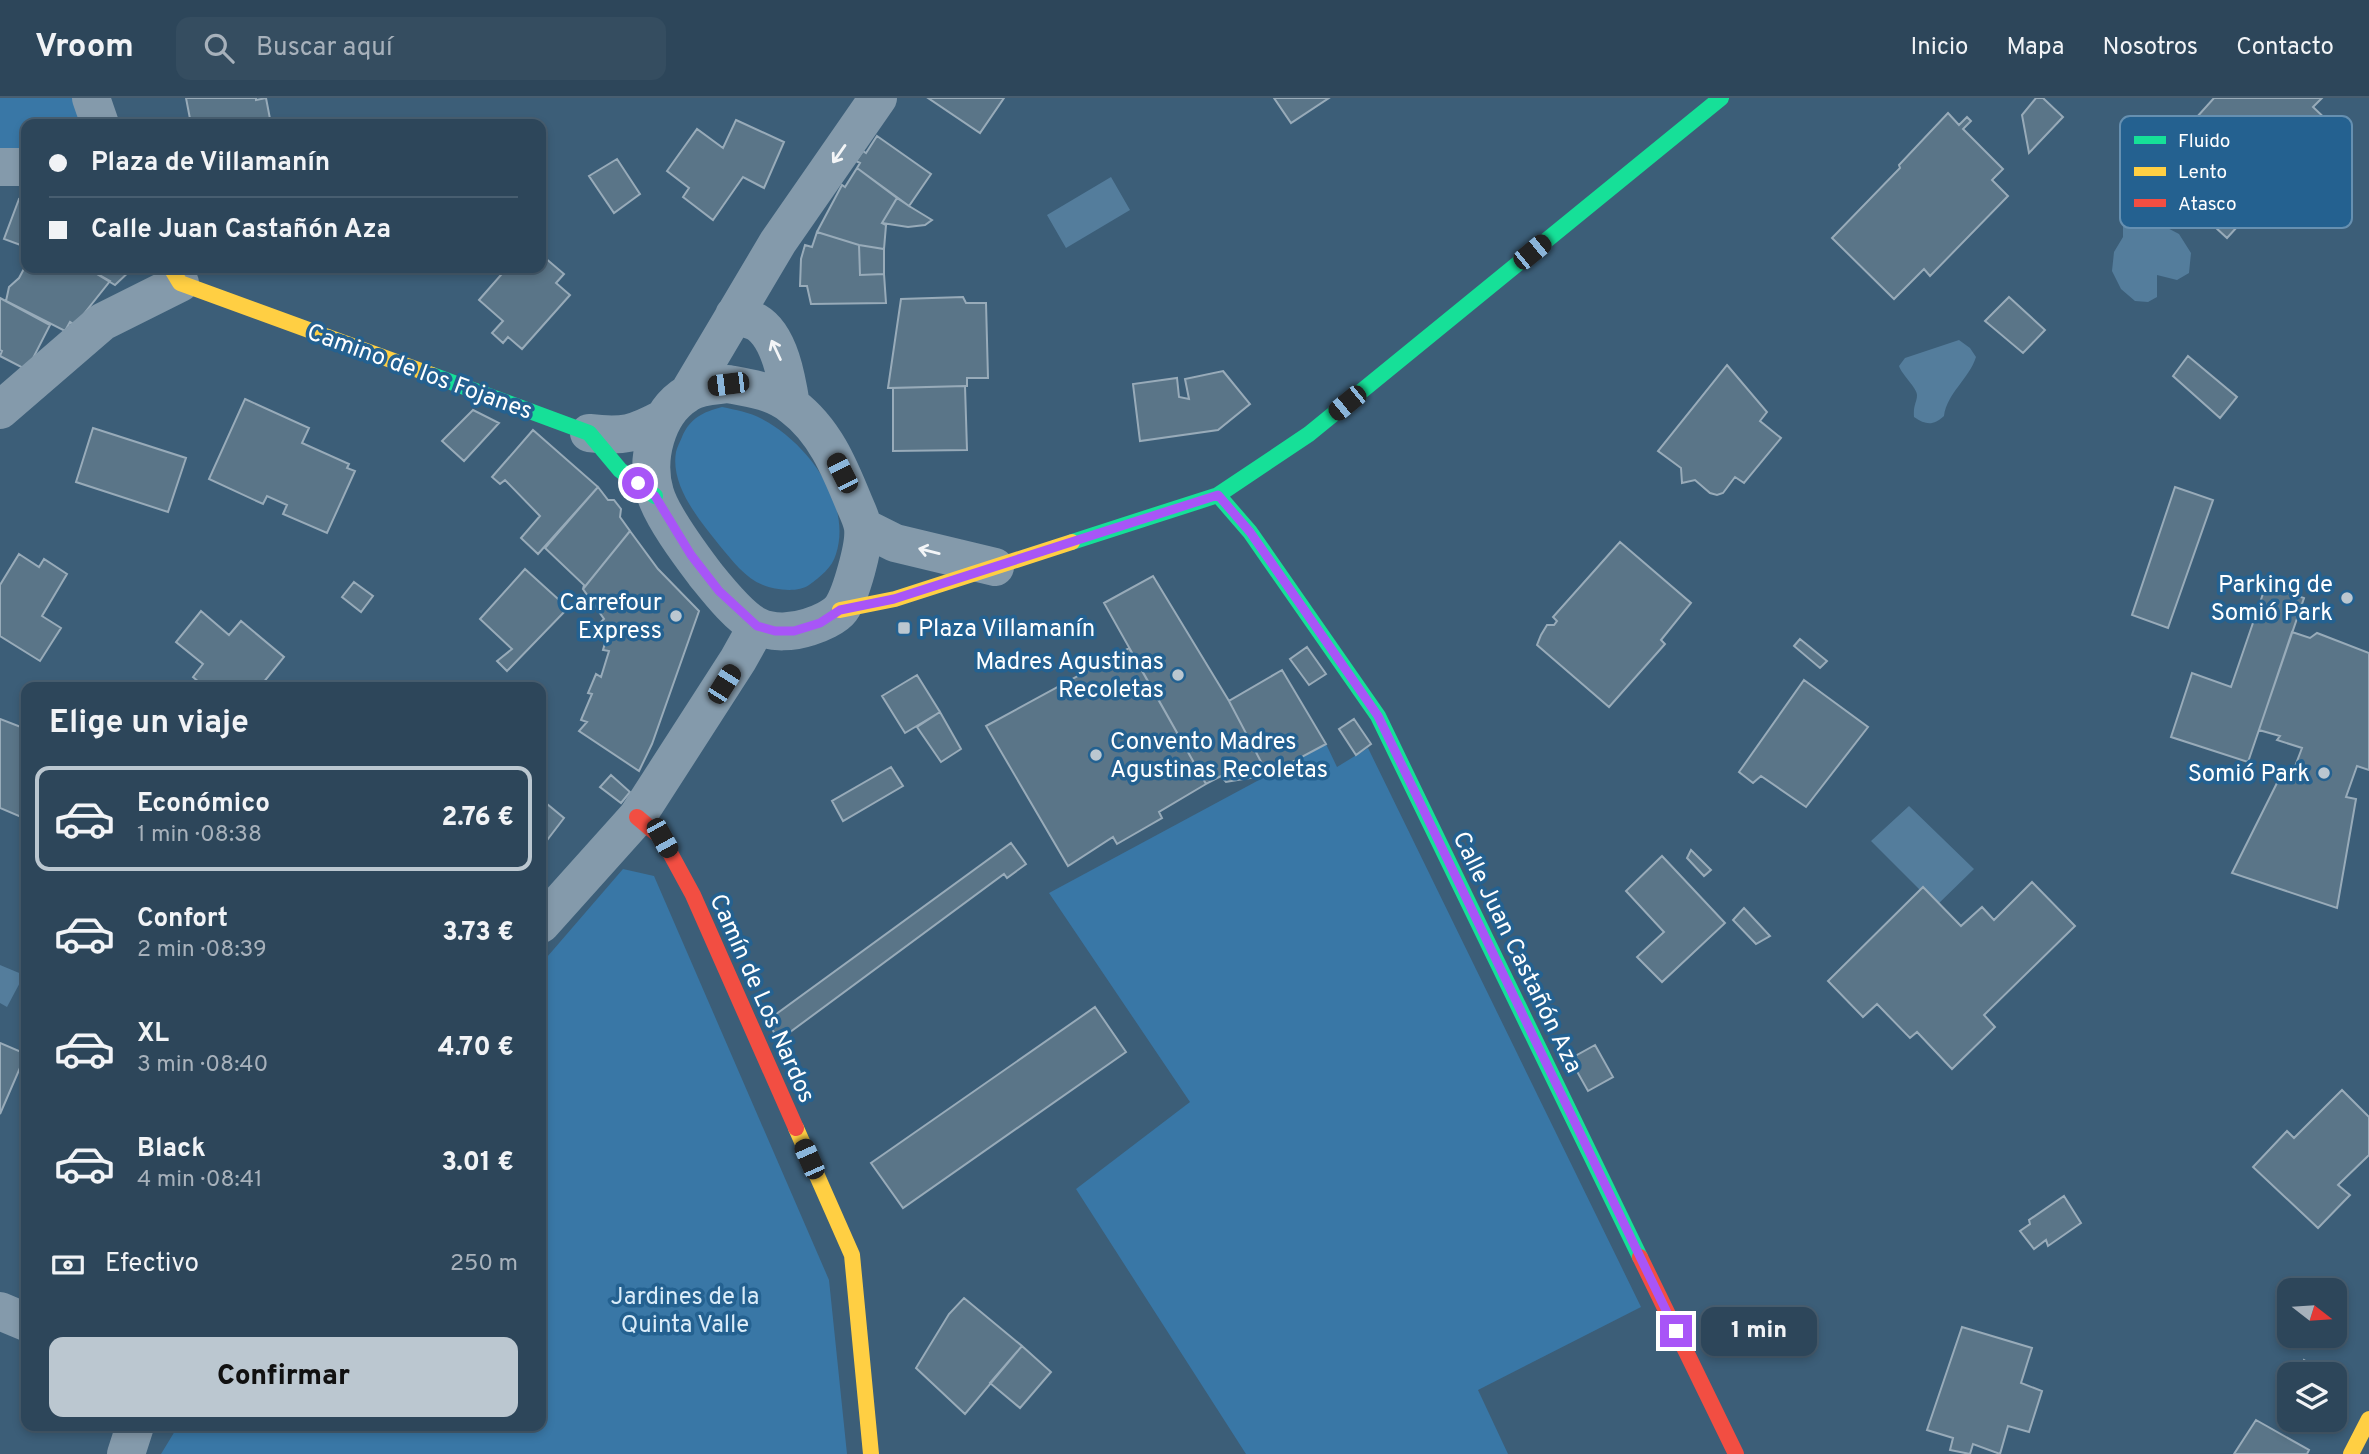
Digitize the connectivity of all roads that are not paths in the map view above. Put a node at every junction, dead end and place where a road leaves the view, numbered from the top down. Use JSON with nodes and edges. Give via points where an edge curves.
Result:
{"nodes":[{"id":1,"x":91,"y":98,"type":"edge"},
{"id":2,"x":878,"y":98,"type":"edge"},
{"id":3,"x":1721,"y":98,"type":"edge"},
{"id":4,"x":98,"y":119,"type":"edge"},
{"id":5,"x":0,"y":167,"type":"edge"},
{"id":6,"x":21,"y":167,"type":"edge"},
{"id":7,"x":175,"y":275,"type":"edge"},
{"id":8,"x":734,"y":315,"type":"junction"},
{"id":9,"x":677,"y":405,"type":"junction"},
{"id":10,"x":791,"y":405,"type":"junction"},
{"id":11,"x":0,"y":410,"type":"edge"},
{"id":12,"x":589,"y":433,"type":"junction"},
{"id":13,"x":1218,"y":495,"type":"junction"},
{"id":14,"x":655,"y":496,"type":"junction"},
{"id":15,"x":863,"y":527,"type":"junction"},
{"id":16,"x":995,"y":567,"type":"junction"},
{"id":17,"x":840,"y":610,"type":"junction"},
{"id":18,"x":757,"y":626,"type":"junction"},
{"id":19,"x":637,"y":817,"type":"junction"},
{"id":20,"x":546,"y":918,"type":"edge"},
{"id":21,"x":0,"y":1311,"type":"edge"},
{"id":22,"x":21,"y":1320,"type":"edge"},
{"id":23,"x":2369,"y":1419,"type":"edge"},
{"id":24,"x":133,"y":1431,"type":"edge"},
{"id":25,"x":126,"y":1454,"type":"edge"},
{"id":26,"x":871,"y":1454,"type":"edge"},
{"id":27,"x":1736,"y":1454,"type":"edge"},
{"id":28,"x":2350,"y":1454,"type":"edge"}],
"edges":[{"from":1,"to":4,"type":"street"},
{"from":2,"to":8,"type":"street","one_way":true,"via":[[778,242]]},
{"from":3,"to":13,"type":"street","via":[[1309,434]]},
{"from":5,"to":6,"type":"street"},
{"from":7,"to":11,"type":"street","via":[[102,322]]},
{"from":7,"to":12,"type":"street","name":"Camino de los Fojanes"},
{"from":8,"to":9,"type":"street"},
{"from":10,"to":8,"type":"street","one_way":true,"via":[[786,373],[772,341],[758,323]]},
{"from":9,"to":10,"type":"street","via":[[728,384],[763,390]]},
{"from":9,"to":12,"type":"street","via":[[636,433]]},
{"from":9,"to":14,"type":"street","via":[[653,453],[650,473]]},
{"from":10,"to":15,"type":"street","via":[[829,447]]},
{"from":12,"to":14,"type":"street","name":"Camino de los Fojanes","via":[[621,470]]},
{"from":13,"to":16,"type":"street"},
{"from":13,"to":27,"type":"street","name":"Calle Juan Castañón Aza","via":[[1250,532],[1378,716]]},
{"from":14,"to":18,"type":"street","via":[[719,591]]},
{"from":16,"to":15,"type":"street","one_way":true,"via":[[895,543]]},
{"from":15,"to":17,"type":"street","via":[[856,573]]},
{"from":16,"to":17,"type":"street","via":[[894,599]]},
{"from":17,"to":18,"type":"street","via":[[820,623],[794,631]]},
{"from":18,"to":19,"type":"street"},
{"from":19,"to":20,"type":"street"},
{"from":19,"to":26,"type":"street","name":"Camín de Los Nardos","via":[[662,838],[693,895],[852,1255]]},
{"from":21,"to":22,"type":"street"},
{"from":23,"to":28,"type":"street"},
{"from":24,"to":25,"type":"street"}]}
